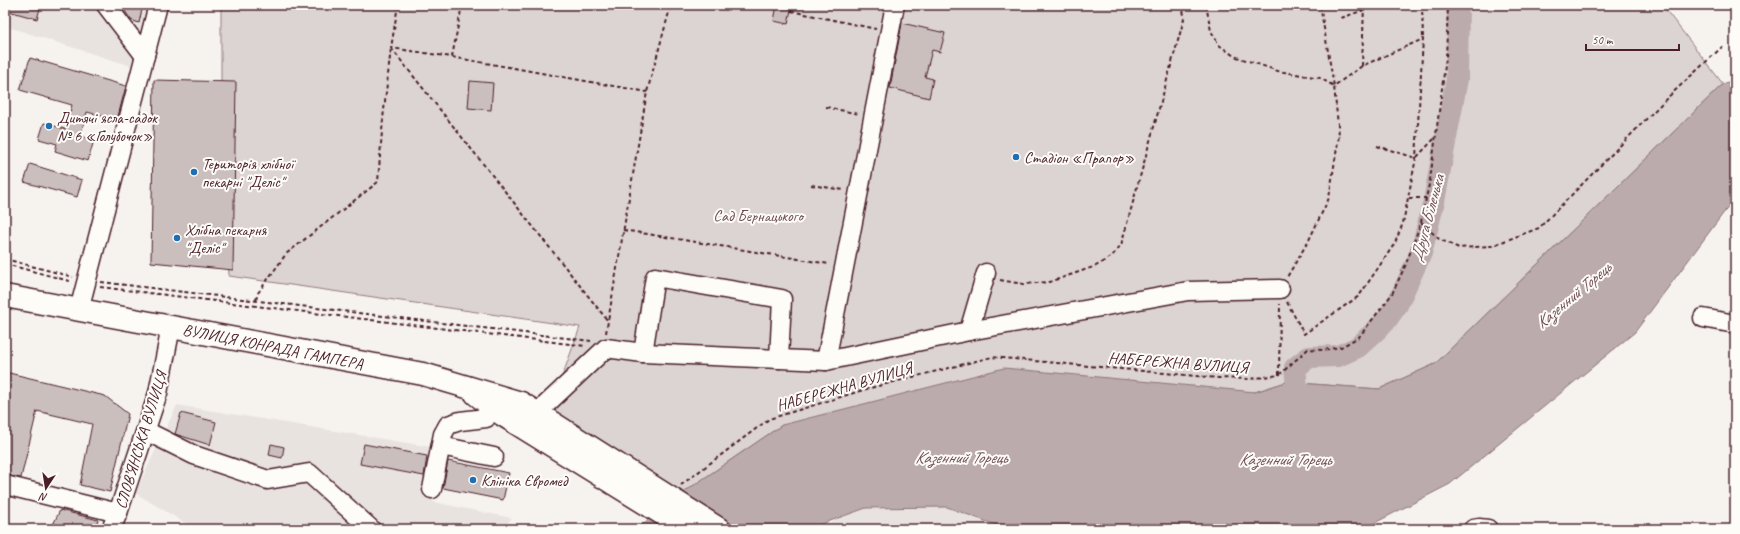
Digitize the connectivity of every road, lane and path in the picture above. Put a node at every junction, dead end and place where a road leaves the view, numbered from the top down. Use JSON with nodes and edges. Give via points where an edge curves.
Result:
{"nodes":[{"id":1,"x":106,"y":5,"type":"edge"},
{"id":2,"x":158,"y":5,"type":"edge"},
{"id":3,"x":398,"y":5,"type":"edge"},
{"id":4,"x":462,"y":5,"type":"edge"},
{"id":5,"x":671,"y":5,"type":"edge"},
{"id":6,"x":844,"y":5,"type":"edge"},
{"id":7,"x":853,"y":5,"type":"edge"},
{"id":8,"x":895,"y":5,"type":"edge"},
{"id":9,"x":1183,"y":5,"type":"edge"},
{"id":10,"x":1206,"y":5,"type":"edge"},
{"id":11,"x":1320,"y":5,"type":"edge"},
{"id":12,"x":1364,"y":5,"type":"edge"},
{"id":13,"x":1422,"y":5,"type":"edge"},
{"id":14,"x":1448,"y":5,"type":"edge"},
{"id":15,"x":1364,"y":10,"type":"junction"},
{"id":16,"x":791,"y":11,"type":"dead end"},
{"id":17,"x":1341,"y":18,"type":"dead end"},
{"id":18,"x":890,"y":32,"type":"junction"},
{"id":19,"x":1423,"y":39,"type":"junction"},
{"id":20,"x":1723,"y":46,"type":"dead end"},
{"id":21,"x":392,"y":48,"type":"junction"},
{"id":22,"x":145,"y":56,"type":"junction"},
{"id":23,"x":452,"y":57,"type":"junction"},
{"id":24,"x":1362,"y":66,"type":"junction"},
{"id":25,"x":1334,"y":86,"type":"junction"},
{"id":26,"x":647,"y":92,"type":"junction"},
{"id":27,"x":826,"y":107,"type":"dead end"},
{"id":28,"x":874,"y":117,"type":"junction"},
{"id":29,"x":1436,"y":137,"type":"junction"},
{"id":30,"x":1377,"y":146,"type":"dead end"},
{"id":31,"x":1416,"y":158,"type":"junction"},
{"id":32,"x":812,"y":185,"type":"dead end"},
{"id":33,"x":859,"y":193,"type":"junction"},
{"id":34,"x":1409,"y":198,"type":"junction"},
{"id":35,"x":1426,"y":198,"type":"junction"},
{"id":36,"x":1421,"y":223,"type":"junction"},
{"id":37,"x":623,"y":230,"type":"junction"},
{"id":38,"x":5,"y":259,"type":"edge"},
{"id":39,"x":5,"y":264,"type":"edge"},
{"id":40,"x":844,"y":266,"type":"junction"},
{"id":41,"x":985,"y":276,"type":"joint"},
{"id":42,"x":86,"y":283,"type":"junction"},
{"id":43,"x":1280,"y":289,"type":"junction"},
{"id":44,"x":5,"y":296,"type":"edge"},
{"id":45,"x":256,"y":300,"type":"junction"},
{"id":46,"x":79,"y":310,"type":"junction"},
{"id":47,"x":1703,"y":318,"type":"dead end"},
{"id":48,"x":608,"y":321,"type":"junction"},
{"id":49,"x":1735,"y":324,"type":"edge"},
{"id":50,"x":171,"y":327,"type":"junction"},
{"id":51,"x":969,"y":331,"type":"junction"},
{"id":52,"x":603,"y":341,"type":"junction"},
{"id":53,"x":643,"y":353,"type":"junction"},
{"id":54,"x":779,"y":359,"type":"junction"},
{"id":55,"x":826,"y":361,"type":"junction"},
{"id":56,"x":1279,"y":374,"type":"junction"},
{"id":57,"x":466,"y":386,"type":"junction"},
{"id":58,"x":491,"y":405,"type":"junction"},
{"id":59,"x":531,"y":421,"type":"junction"},
{"id":60,"x":146,"y":431,"type":"junction"},
{"id":61,"x":441,"y":446,"type":"junction"},
{"id":62,"x":494,"y":457,"type":"dead end"},
{"id":63,"x":5,"y":485,"type":"edge"},
{"id":64,"x":432,"y":489,"type":"dead end"},
{"id":65,"x":666,"y":497,"type":"junction"},
{"id":66,"x":118,"y":513,"type":"junction"},
{"id":67,"x":111,"y":529,"type":"edge"},
{"id":68,"x":371,"y":529,"type":"edge"},
{"id":69,"x":687,"y":529,"type":"edge"},
{"id":70,"x":719,"y":529,"type":"edge"},
{"id":71,"x":1473,"y":529,"type":"edge"},
{"id":72,"x":1488,"y":529,"type":"edge"}],
"edges":[{"from":1,"to":22,"type":"street"},
{"from":2,"to":22,"type":"street"},
{"from":3,"to":21,"type":"path"},
{"from":4,"to":23,"type":"path"},
{"from":5,"to":26,"type":"path"},
{"from":6,"to":7,"type":"path"},
{"from":8,"to":18,"type":"street"},
{"from":9,"to":41,"type":"path","via":[[1184,18],[1121,245],[1112,256],[1096,266],[1050,282],[1023,284]]},
{"from":10,"to":25,"type":"path","via":[[1211,31],[1219,45],[1234,56],[1278,71],[1320,78]]},
{"from":11,"to":25,"type":"path"},
{"from":12,"to":15,"type":"path"},
{"from":13,"to":19,"type":"path"},
{"from":14,"to":29,"type":"path","via":[[1446,58]]},
{"from":15,"to":17,"type":"path"},
{"from":15,"to":24,"type":"path"},
{"from":16,"to":18,"type":"path"},
{"from":18,"to":28,"type":"street"},
{"from":19,"to":24,"type":"path"},
{"from":19,"to":31,"type":"path"},
{"from":20,"to":36,"type":"path","via":[[1665,100],[1539,228],[1491,246],[1460,248],[1439,238]]},
{"from":21,"to":23,"type":"path"},
{"from":21,"to":45,"type":"path","via":[[378,182],[286,254],[258,293]]},
{"from":21,"to":48,"type":"path"},
{"from":22,"to":42,"type":"street"},
{"from":23,"to":26,"type":"path"},
{"from":24,"to":25,"type":"path"},
{"from":25,"to":43,"type":"path","via":[[1339,135],[1329,198],[1310,240]]},
{"from":26,"to":37,"type":"path"},
{"from":27,"to":28,"type":"path"},
{"from":28,"to":33,"type":"street"},
{"from":29,"to":31,"type":"path"},
{"from":29,"to":35,"type":"path"},
{"from":30,"to":31,"type":"path"},
{"from":31,"to":34,"type":"path"},
{"from":32,"to":33,"type":"path"},
{"from":33,"to":40,"type":"street"},
{"from":34,"to":35,"type":"path"},
{"from":34,"to":43,"type":"path","via":[[1395,243],[1359,296],[1346,306],[1304,334]]},
{"from":35,"to":36,"type":"path"},
{"from":36,"to":56,"type":"path","via":[[1392,294],[1359,336],[1340,347],[1308,349]]},
{"from":37,"to":40,"type":"path"},
{"from":37,"to":48,"type":"path"},
{"from":38,"to":42,"type":"path"},
{"from":39,"to":42,"type":"path"},
{"from":40,"to":55,"type":"street"},
{"from":41,"to":51,"type":"street"},
{"from":42,"to":45,"type":"path"},
{"from":42,"to":46,"type":"street"},
{"from":42,"to":52,"type":"path"},
{"from":43,"to":51,"type":"street","via":[[1188,291]]},
{"from":43,"to":56,"type":"path"},
{"from":44,"to":46,"type":"main road","name":"ВУЛИЦЯ КОНРАДА ГАМПЕРА"},
{"from":45,"to":52,"type":"path"},
{"from":46,"to":50,"type":"main road","name":"ВУЛИЦЯ КОНРАДА ГАМПЕРА"},
{"from":47,"to":49,"type":"street"},
{"from":48,"to":52,"type":"path"},
{"from":50,"to":57,"type":"main road","name":"ВУЛИЦЯ КОНРАДА ГАМПЕРА","via":[[422,374]]},
{"from":50,"to":60,"type":"street","name":"СЛОВ’ЯНСЬКА ВУЛИЦЯ","via":[[158,393]]},
{"from":51,"to":55,"type":"street"},
{"from":52,"to":53,"type":"street"},
{"from":52,"to":59,"type":"street"},
{"from":53,"to":54,"type":"street"},
{"from":53,"to":54,"type":"street","via":[[655,277],[782,299]]},
{"from":54,"to":55,"type":"street"},
{"from":56,"to":65,"type":"path","name":"НАБЕРЕЖНА ВУЛИЦЯ","via":[[1250,379],[1218,378],[992,357],[870,388],[769,419]]},
{"from":57,"to":58,"type":"main road","name":"ВУЛИЦЯ КОНРАДА ГАМПЕРА"},
{"from":57,"to":59,"type":"main road","name":"ВУЛИЦЯ КОНРАДА ГАМПЕРА","via":[[521,403]]},
{"from":58,"to":59,"type":"main road","name":"ВУЛИЦЯ КОНРАДА ГАМПЕРА","via":[[503,415]]},
{"from":58,"to":61,"type":"street","via":[[486,418],[448,425]]},
{"from":59,"to":65,"type":"main road","name":"ВУЛИЦЯ КОНРАДА ГАМПЕРА"},
{"from":59,"to":69,"type":"main road","name":"ВУЛИЦЯ КОНРАДА ГАМПЕРА","via":[[642,501]]},
{"from":60,"to":66,"type":"street","name":"СЛОВ’ЯНСЬКА ВУЛИЦЯ"},
{"from":60,"to":68,"type":"street","via":[[194,455],[268,480],[309,473]]},
{"from":61,"to":62,"type":"street"},
{"from":61,"to":64,"type":"street"},
{"from":63,"to":66,"type":"street"},
{"from":65,"to":70,"type":"main road","name":"ВУЛИЦЯ КОНРАДА ГАМПЕРА"},
{"from":66,"to":67,"type":"street","name":"СЛОВ’ЯНСЬКА ВУЛИЦЯ"},
{"from":71,"to":72,"type":"street"}]}
